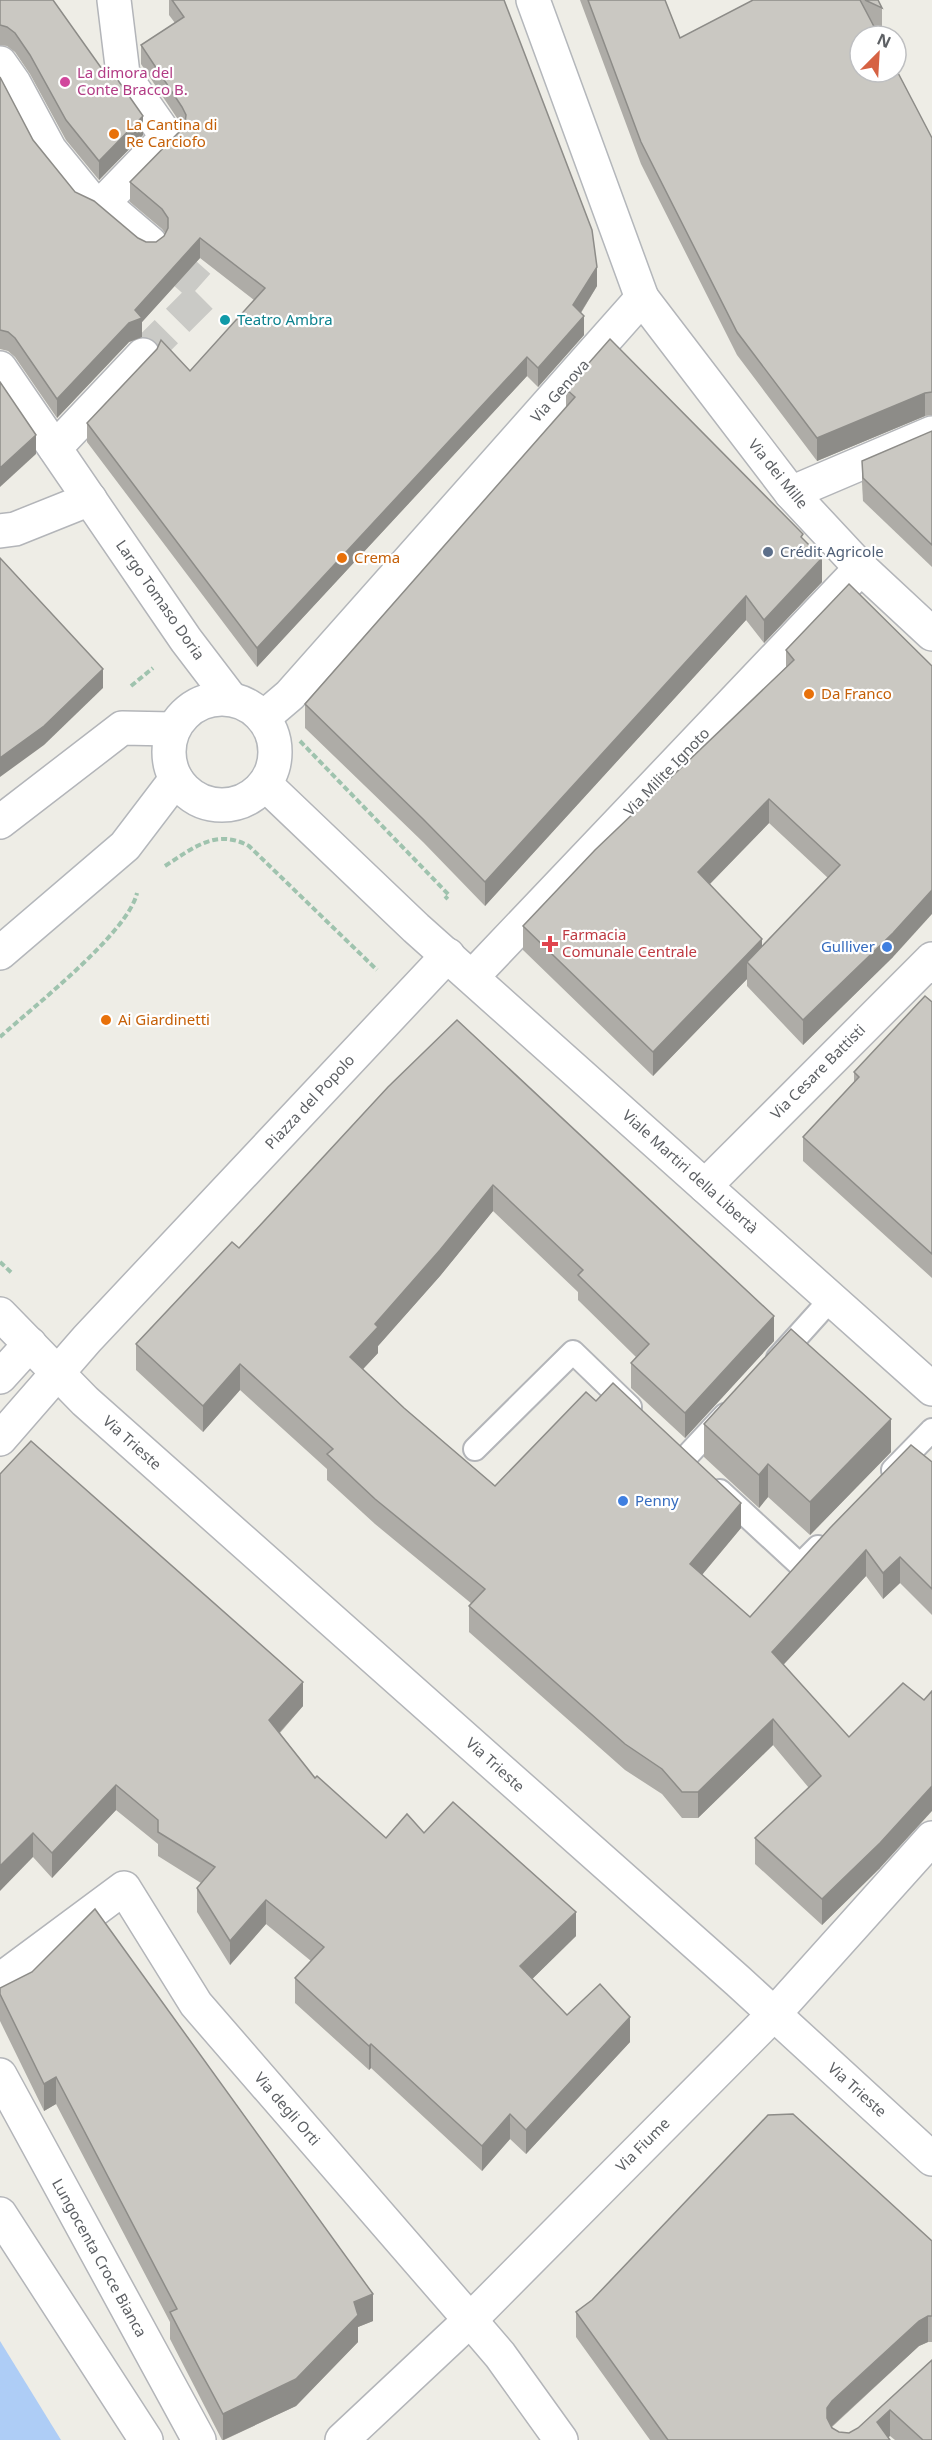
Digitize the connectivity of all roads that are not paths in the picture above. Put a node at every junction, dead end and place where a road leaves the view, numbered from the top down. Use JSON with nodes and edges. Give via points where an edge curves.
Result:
{"nodes":[{"id":1,"x":114,"y":0,"type":"edge"},
{"id":2,"x":533,"y":0,"type":"edge"},
{"id":3,"x":0,"y":63,"type":"edge"},
{"id":4,"x":103,"y":203,"type":"junction"},
{"id":5,"x":150,"y":243,"type":"tunnel mouth"},
{"id":6,"x":642,"y":298,"type":"junction"},
{"id":7,"x":143,"y":355,"type":"tunnel mouth"},
{"id":8,"x":0,"y":368,"type":"edge"},
{"id":9,"x":932,"y":433,"type":"edge"},
{"id":10,"x":55,"y":448,"type":"junction"},
{"id":11,"x":791,"y":494,"type":"junction"},
{"id":12,"x":90,"y":499,"type":"junction"},
{"id":13,"x":0,"y":531,"type":"edge"},
{"id":14,"x":861,"y":568,"type":"junction"},
{"id":15,"x":932,"y":634,"type":"edge"},
{"id":16,"x":231,"y":699,"type":"junction"},
{"id":17,"x":263,"y":718,"type":"junction"},
{"id":18,"x":173,"y":729,"type":"junction"},
{"id":19,"x":176,"y":779,"type":"junction"},
{"id":20,"x":265,"y":784,"type":"junction"},
{"id":21,"x":1,"y":819,"type":"edge"},
{"id":22,"x":0,"y":953,"type":"edge"},
{"id":23,"x":448,"y":955,"type":"junction"},
{"id":24,"x":932,"y":959,"type":"edge"},
{"id":25,"x":472,"y":976,"type":"junction"},
{"id":26,"x":705,"y":1186,"type":"junction"},
{"id":27,"x":831,"y":1299,"type":"junction"},
{"id":28,"x":0,"y":1314,"type":"edge"},
{"id":29,"x":30,"y":1344,"type":"junction"},
{"id":30,"x":766,"y":1370,"type":"edge"},
{"id":31,"x":58,"y":1373,"type":"junction"},
{"id":32,"x":0,"y":1377,"type":"edge"},
{"id":33,"x":932,"y":1389,"type":"edge"},
{"id":34,"x":742,"y":1396,"type":"edge"},
{"id":35,"x":642,"y":1417,"type":"edge"},
{"id":36,"x":932,"y":1430,"type":"edge"},
{"id":37,"x":0,"y":1439,"type":"edge"},
{"id":38,"x":668,"y":1442,"type":"edge"},
{"id":39,"x":475,"y":1449,"type":"dead end"},
{"id":40,"x":685,"y":1458,"type":"junction"},
{"id":41,"x":874,"y":1489,"type":"edge"},
{"id":42,"x":833,"y":1532,"type":"edge"},
{"id":43,"x":932,"y":1838,"type":"edge"},
{"id":44,"x":0,"y":1980,"type":"edge"},
{"id":45,"x":774,"y":2014,"type":"junction"},
{"id":46,"x":0,"y":2075,"type":"edge"},
{"id":47,"x":932,"y":2158,"type":"edge"},
{"id":48,"x":0,"y":2214,"type":"edge"},
{"id":49,"x":470,"y":2320,"type":"junction"},
{"id":50,"x":146,"y":2440,"type":"edge"},
{"id":51,"x":199,"y":2440,"type":"edge"},
{"id":52,"x":342,"y":2440,"type":"edge"},
{"id":53,"x":561,"y":2440,"type":"edge"}],
"edges":[{"from":1,"to":4,"type":"street","via":[[123,74],[167,137]]},
{"from":2,"to":6,"type":"street"},
{"from":3,"to":4,"type":"street","via":[[50,150],[90,199]]},
{"from":4,"to":5,"type":"street"},
{"from":6,"to":11,"type":"street","name":"Via dei Mille"},
{"from":6,"to":17,"type":"street","name":"Via Genova","via":[[290,696]]},
{"from":7,"to":10,"type":"street"},
{"from":8,"to":10,"type":"street","name":"Largo Tomaso Doria"},
{"from":9,"to":11,"type":"street"},
{"from":10,"to":12,"type":"street","name":"Largo Tomaso Doria"},
{"from":11,"to":14,"type":"street","name":"Via dei Mille"},
{"from":12,"to":13,"type":"street","via":[[15,529]]},
{"from":12,"to":16,"type":"street","name":"Largo Tomaso Doria"},
{"from":14,"to":15,"type":"street","name":"Via dei Mille"},
{"from":14,"to":25,"type":"street","name":"Via Milite Ignoto"},
{"from":16,"to":17,"type":"street","via":[[249,706]]},
{"from":16,"to":18,"type":"street","via":[[197,704]]},
{"from":17,"to":20,"type":"street","via":[[276,751]]},
{"from":18,"to":19,"type":"street","via":[[168,750]]},
{"from":18,"to":21,"type":"street","via":[[122,728]]},
{"from":19,"to":20,"type":"street","via":[[192,796],[213,805],[248,799]]},
{"from":19,"to":22,"type":"street","via":[[125,846]]},
{"from":20,"to":23,"type":"street"},
{"from":23,"to":25,"type":"street","name":"Viale Martiri della Libertà"},
{"from":23,"to":31,"type":"street","name":"Piazza del Popolo"},
{"from":24,"to":26,"type":"street","name":"Via Cesare Battisti"},
{"from":25,"to":26,"type":"street","name":"Viale Martiri della Libertà"},
{"from":26,"to":27,"type":"street","name":"Viale Martiri della Libertà"},
{"from":27,"to":30,"type":"lane"},
{"from":27,"to":33,"type":"street","name":"Viale Martiri della Libertà"},
{"from":28,"to":29,"type":"street"},
{"from":29,"to":31,"type":"street"},
{"from":29,"to":32,"type":"street"},
{"from":31,"to":37,"type":"street","name":"Piazza del Popolo"},
{"from":31,"to":45,"type":"street","name":"Via Trieste"},
{"from":34,"to":40,"type":"lane"},
{"from":35,"to":39,"type":"lane","via":[[573,1352]]},
{"from":36,"to":41,"type":"lane"},
{"from":38,"to":40,"type":"lane"},
{"from":40,"to":42,"type":"lane","via":[[800,1565]]},
{"from":43,"to":45,"type":"street","name":"Via Fiume"},
{"from":44,"to":49,"type":"street","name":"Via degli Orti","via":[[124,1888],[196,2004]]},
{"from":45,"to":47,"type":"street","name":"Via Trieste"},
{"from":45,"to":49,"type":"street","name":"Via Fiume"},
{"from":46,"to":51,"type":"street","name":"Lungocenta Croce Bianca"},
{"from":48,"to":50,"type":"street"},
{"from":49,"to":52,"type":"street","name":"Via Fiume"},
{"from":49,"to":53,"type":"street","name":"Via degli Orti"}]}
